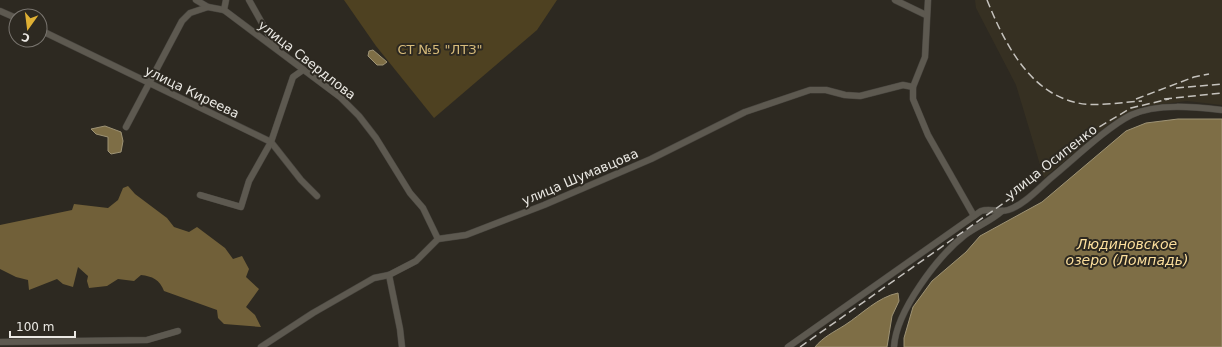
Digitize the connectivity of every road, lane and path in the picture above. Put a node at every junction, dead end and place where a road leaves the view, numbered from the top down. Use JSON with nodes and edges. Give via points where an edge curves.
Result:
{"nodes":[{"id":1,"x":196,"y":0,"type":"edge"},
{"id":2,"x":226,"y":0,"type":"edge"},
{"id":3,"x":249,"y":0,"type":"edge"},
{"id":4,"x":895,"y":0,"type":"edge"},
{"id":5,"x":928,"y":0,"type":"edge"},
{"id":6,"x":208,"y":7,"type":"junction"},
{"id":7,"x":224,"y":10,"type":"junction"},
{"id":8,"x":926,"y":15,"type":"junction"},
{"id":9,"x":48,"y":34,"type":"edge"},
{"id":10,"x":278,"y":51,"type":"junction"},
{"id":11,"x":303,"y":70,"type":"junction"},
{"id":12,"x":151,"y":83,"type":"junction"},
{"id":13,"x":913,"y":87,"type":"junction"},
{"id":14,"x":1222,"y":110,"type":"edge"},
{"id":15,"x":126,"y":127,"type":"dead end"},
{"id":16,"x":271,"y":142,"type":"junction"},
{"id":17,"x":200,"y":195,"type":"dead end"},
{"id":18,"x":317,"y":196,"type":"dead end"},
{"id":19,"x":1002,"y":211,"type":"junction"},
{"id":20,"x":974,"y":216,"type":"junction"},
{"id":21,"x":438,"y":238,"type":"junction"},
{"id":22,"x":389,"y":275,"type":"junction"},
{"id":23,"x":178,"y":331,"type":"dead end"},
{"id":24,"x":0,"y":342,"type":"edge"},
{"id":25,"x":261,"y":347,"type":"edge"},
{"id":26,"x":402,"y":347,"type":"edge"},
{"id":27,"x":788,"y":347,"type":"edge"},
{"id":28,"x":894,"y":347,"type":"edge"}],
"edges":[{"from":1,"to":6,"type":"street","name":"улица Свердлова"},
{"from":2,"to":7,"type":"street"},
{"from":3,"to":10,"type":"street"},
{"from":4,"to":8,"type":"street"},
{"from":5,"to":8,"type":"street"},
{"from":6,"to":7,"type":"street","name":"улица Свердлова"},
{"from":6,"to":12,"type":"street","via":[[190,13],[182,21]]},
{"from":7,"to":10,"type":"street","name":"улица Свердлова"},
{"from":8,"to":13,"type":"street","via":[[925,57]]},
{"from":9,"to":12,"type":"street","name":"улица Киреева"},
{"from":10,"to":11,"type":"street","name":"улица Свердлова"},
{"from":11,"to":16,"type":"street","via":[[293,77]]},
{"from":11,"to":21,"type":"street","name":"улица Свердлова","via":[[340,97],[359,116],[376,138],[410,193],[423,208]]},
{"from":12,"to":15,"type":"street"},
{"from":12,"to":16,"type":"street","name":"улица Киреева"},
{"from":13,"to":20,"type":"street","via":[[913,99],[928,135]]},
{"from":13,"to":21,"type":"street","name":"улица Шумавцова","via":[[903,85],[860,96],[810,90],[767,103],[731,118],[651,159],[544,205],[466,235]]},
{"from":14,"to":19,"type":"street","name":"улица Осипенко","via":[[1187,106],[1143,111],[1132,115],[1083,151],[1024,201]]},
{"from":16,"to":17,"type":"street","via":[[249,181],[241,207]]},
{"from":16,"to":18,"type":"street","name":"улица Киреева"},
{"from":19,"to":20,"type":"street","name":"улица Осипенко","via":[[989,208]]},
{"from":19,"to":28,"type":"street","via":[[957,242],[929,272],[903,312]]},
{"from":20,"to":27,"type":"street","name":"улица Осипенко"},
{"from":21,"to":22,"type":"street","via":[[416,261]]},
{"from":22,"to":25,"type":"street","via":[[374,278]]},
{"from":22,"to":26,"type":"street"},
{"from":23,"to":24,"type":"street","via":[[147,340]]}]}
